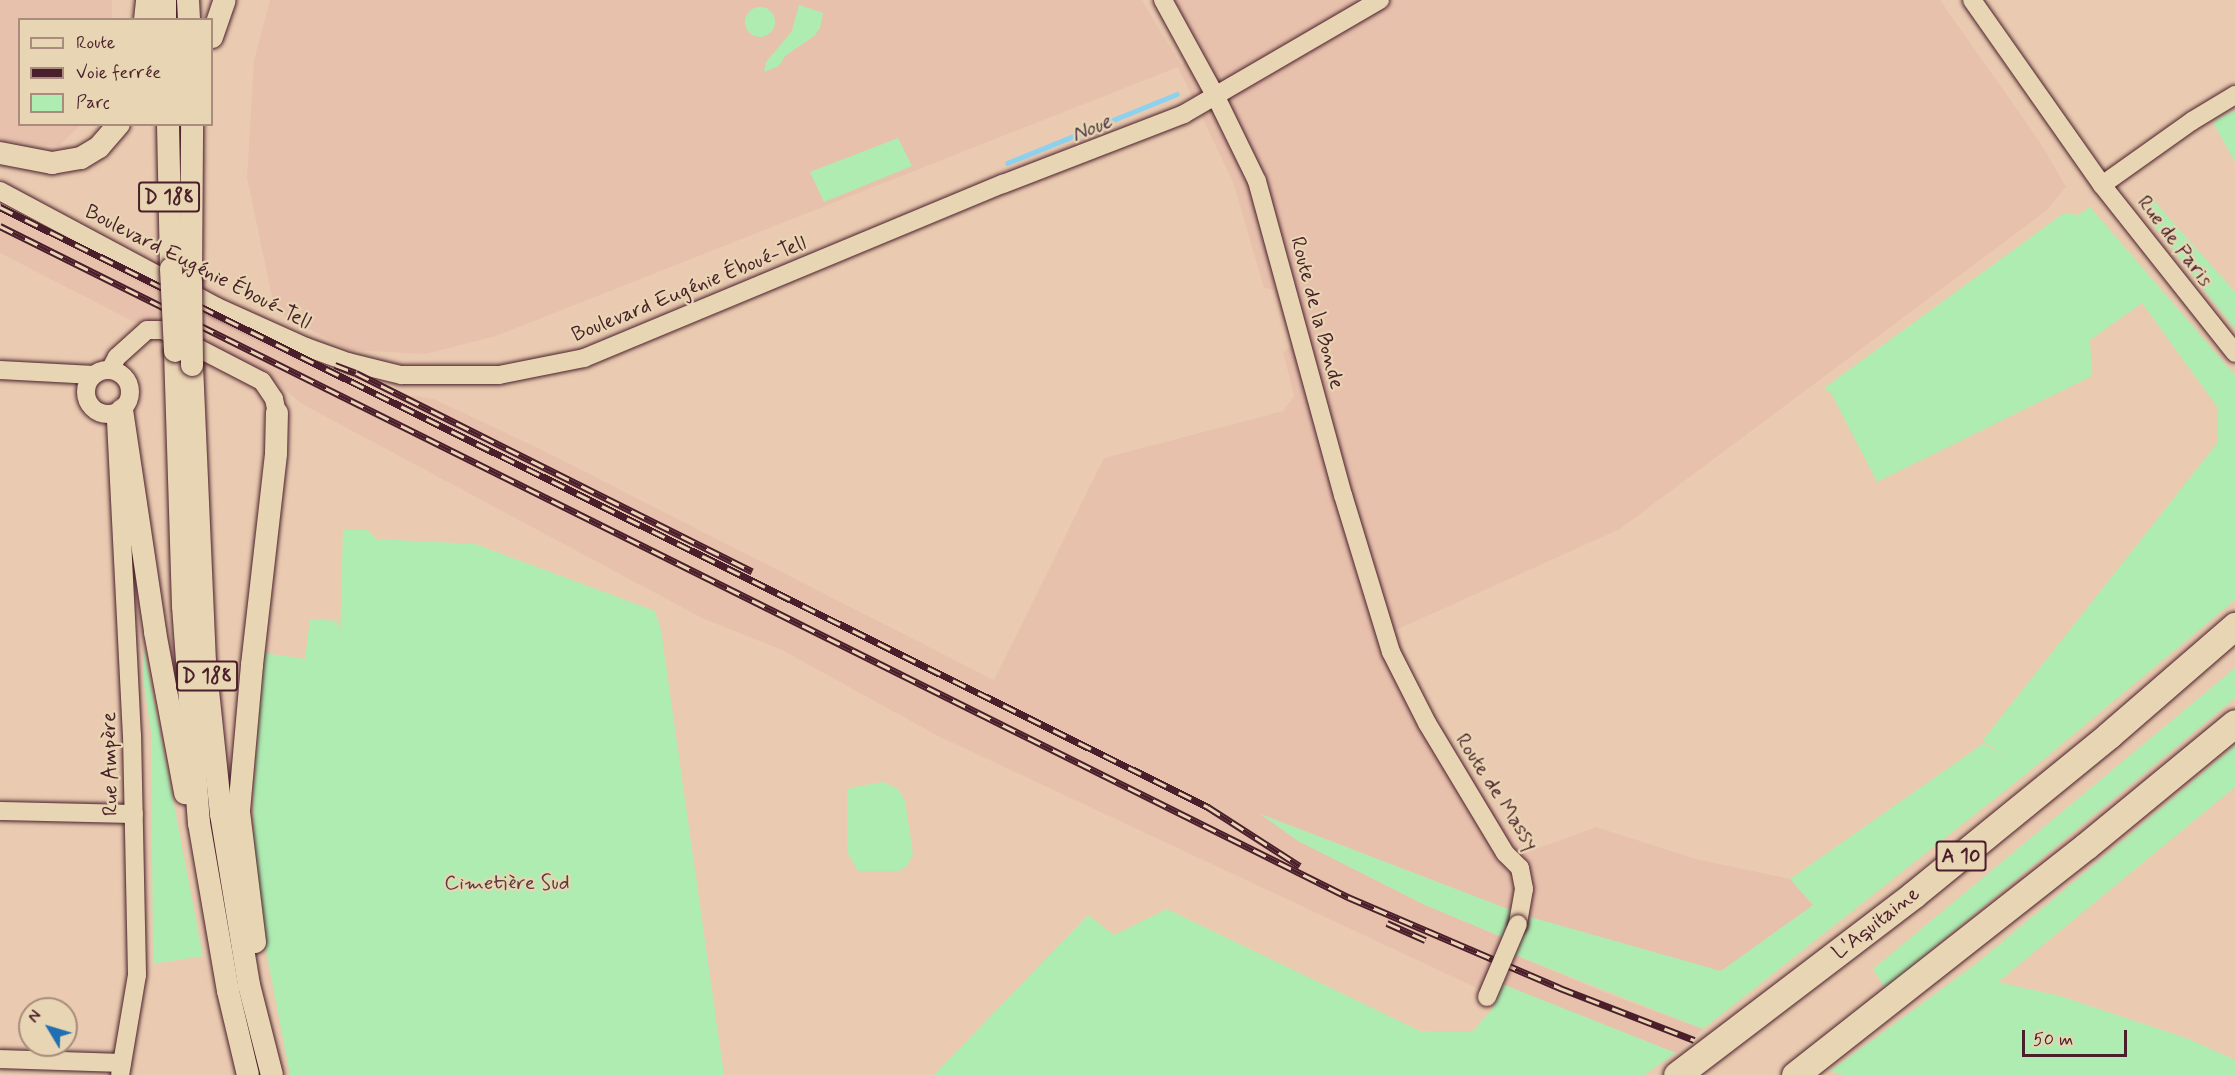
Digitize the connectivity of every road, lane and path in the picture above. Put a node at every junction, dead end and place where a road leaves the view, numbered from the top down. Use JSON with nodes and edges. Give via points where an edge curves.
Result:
{"nodes":[{"id":1,"x":147,"y":0,"type":"edge"},
{"id":2,"x":165,"y":0,"type":"edge"},
{"id":3,"x":189,"y":0,"type":"edge"},
{"id":4,"x":225,"y":0,"type":"edge"},
{"id":5,"x":1163,"y":0,"type":"edge"},
{"id":6,"x":1380,"y":0,"type":"edge"},
{"id":7,"x":1972,"y":0,"type":"edge"},
{"id":8,"x":144,"y":18,"type":"edge"},
{"id":9,"x":165,"y":18,"type":"edge"},
{"id":10,"x":189,"y":18,"type":"edge"},
{"id":11,"x":213,"y":34,"type":"edge"},
{"id":12,"x":2235,"y":94,"type":"edge"},
{"id":13,"x":1216,"y":97,"type":"junction"},
{"id":14,"x":117,"y":126,"type":"edge"},
{"id":15,"x":168,"y":126,"type":"edge"},
{"id":16,"x":191,"y":126,"type":"edge"},
{"id":17,"x":0,"y":153,"type":"edge"},
{"id":18,"x":2102,"y":185,"type":"junction"},
{"id":19,"x":0,"y":192,"type":"edge"},
{"id":20,"x":2235,"y":353,"type":"edge"},
{"id":21,"x":184,"y":358,"type":"junction"},
{"id":22,"x":0,"y":370,"type":"edge"},
{"id":23,"x":52,"y":373,"type":"junction"},
{"id":24,"x":109,"y":373,"type":"junction"},
{"id":25,"x":86,"y":395,"type":"junction"},
{"id":26,"x":114,"y":412,"type":"junction"},
{"id":27,"x":277,"y":413,"type":"joint"},
{"id":28,"x":2235,"y":626,"type":"edge"},
{"id":29,"x":1391,"y":652,"type":"joint"},
{"id":30,"x":2235,"y":723,"type":"edge"},
{"id":31,"x":0,"y":811,"type":"edge"},
{"id":32,"x":134,"y":814,"type":"junction"},
{"id":33,"x":199,"y":823,"type":"junction"},
{"id":34,"x":249,"y":985,"type":"junction"},
{"id":35,"x":1487,"y":997,"type":"dead end"},
{"id":36,"x":0,"y":1059,"type":"edge"},
{"id":37,"x":121,"y":1069,"type":"edge"},
{"id":38,"x":248,"y":1075,"type":"edge"},
{"id":39,"x":273,"y":1075,"type":"edge"},
{"id":40,"x":1677,"y":1075,"type":"edge"},
{"id":41,"x":1795,"y":1075,"type":"edge"}],
"edges":[{"from":1,"to":8,"type":"main road"},
{"from":2,"to":9,"type":"main road"},
{"from":3,"to":10,"type":"main road"},
{"from":4,"to":11,"type":"main road"},
{"from":5,"to":13,"type":"street","name":"Route de la Bonde"},
{"from":6,"to":13,"type":"street","name":"Boulevard Eugénie Éboué-Tell"},
{"from":7,"to":18,"type":"street","name":"Rue de Paris"},
{"from":12,"to":18,"type":"street"},
{"from":13,"to":19,"type":"street","name":"Boulevard Eugénie Éboué-Tell","via":[[1184,114],[1003,184],[584,358],[499,375],[401,375],[317,351],[217,306]]},
{"from":13,"to":29,"type":"street","name":"Route de la Bonde","via":[[1257,181],[1346,505]]},
{"from":14,"to":17,"type":"main road","via":[[99,147],[81,158],[52,163]]},
{"from":15,"to":21,"type":"main road","number":"D 188","bridge":true,"via":[[171,269]]},
{"from":16,"to":21,"type":"main road","number":"D 188","bridge":true,"via":[[191,282]]},
{"from":18,"to":20,"type":"street","name":"Rue de Paris"},
{"from":21,"to":33,"type":"main road","number":"D 188","via":[[183,606]]},
{"from":21,"to":34,"type":"main road","number":"D 188","via":[[205,662],[221,813]]},
{"from":22,"to":23,"type":"street"},
{"from":23,"to":24,"type":"street"},
{"from":23,"to":25,"type":"street"},
{"from":24,"to":25,"type":"street","via":[[89,381]]},
{"from":24,"to":26,"type":"street","via":[[130,387],[130,398]]},
{"from":24,"to":27,"type":"street","via":[[133,341],[147,330],[163,330],[262,381],[274,399]]},
{"from":25,"to":26,"type":"street","via":[[96,411]]},
{"from":26,"to":32,"type":"street","name":"Rue Ampère","via":[[122,505]]},
{"from":26,"to":33,"type":"main road","via":[[187,804]]},
{"from":27,"to":34,"type":"main road","via":[[239,811],[257,955]]},
{"from":28,"to":40,"type":"highway","name":"L'Aquitaine","number":"A 10","via":[[1913,895]]},
{"from":29,"to":35,"type":"street","name":"Route de Massy","bridge":true,"via":[[1427,723],[1505,853],[1520,868],[1524,889],[1518,924]]},
{"from":30,"to":41,"type":"highway"},
{"from":31,"to":32,"type":"street"},
{"from":32,"to":37,"type":"street","name":"Rue Ampère","via":[[136,975]]},
{"from":33,"to":38,"type":"main road","number":"D 188","via":[[228,991]]},
{"from":34,"to":39,"type":"main road","number":"D 188"},
{"from":36,"to":37,"type":"street"}]}
